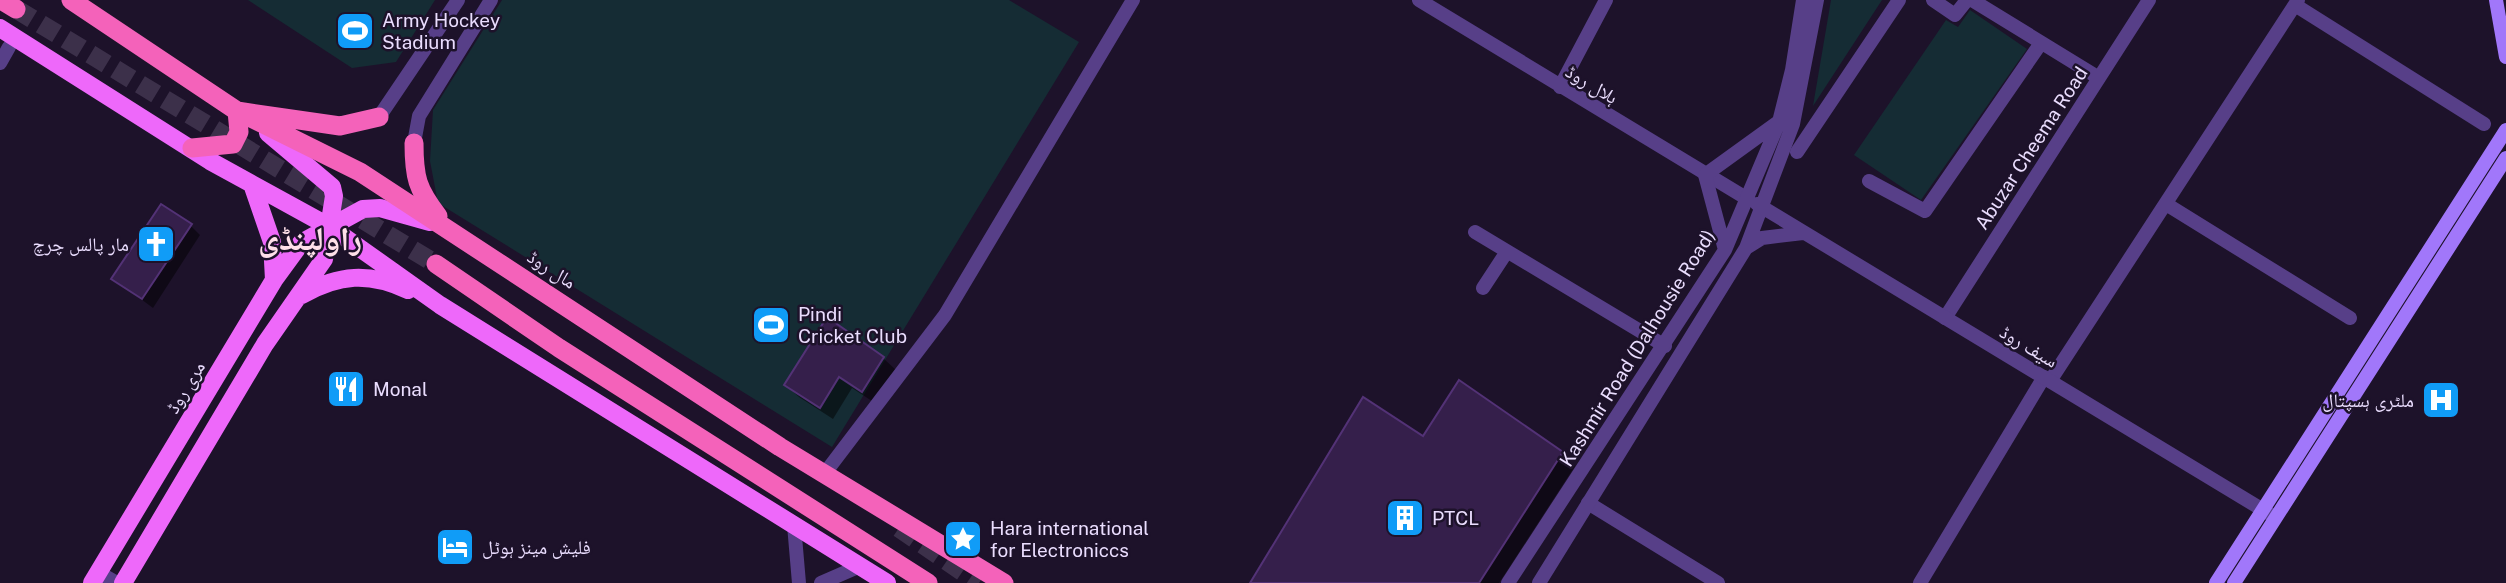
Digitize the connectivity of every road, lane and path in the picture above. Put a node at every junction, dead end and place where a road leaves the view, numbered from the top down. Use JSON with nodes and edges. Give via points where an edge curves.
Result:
{"nodes":[{"id":1,"x":71,"y":0,"type":"edge"},
{"id":2,"x":458,"y":0,"type":"edge"},
{"id":3,"x":491,"y":0,"type":"edge"},
{"id":4,"x":1133,"y":0,"type":"edge"},
{"id":5,"x":1419,"y":0,"type":"edge"},
{"id":6,"x":1606,"y":0,"type":"edge"},
{"id":7,"x":1803,"y":0,"type":"edge"},
{"id":8,"x":1817,"y":0,"type":"edge"},
{"id":9,"x":1899,"y":0,"type":"edge"},
{"id":10,"x":1933,"y":0,"type":"edge"},
{"id":11,"x":1969,"y":0,"type":"edge"},
{"id":12,"x":2149,"y":0,"type":"edge"},
{"id":13,"x":2496,"y":0,"type":"edge"},
{"id":14,"x":2297,"y":2,"type":"edge"},
{"id":15,"x":0,"y":28,"type":"edge"},
{"id":16,"x":2041,"y":43,"type":"junction"},
{"id":17,"x":9,"y":47,"type":"dead end"},
{"id":18,"x":2506,"y":57,"type":"edge"},
{"id":19,"x":0,"y":63,"type":"edge"},
{"id":20,"x":2099,"y":78,"type":"junction"},
{"id":21,"x":1560,"y":87,"type":"junction"},
{"id":22,"x":237,"y":111,"type":"junction"},
{"id":23,"x":379,"y":117,"type":"joint"},
{"id":24,"x":1779,"y":122,"type":"junction"},
{"id":25,"x":2484,"y":124,"type":"dead end"},
{"id":26,"x":2506,"y":130,"type":"edge"},
{"id":27,"x":414,"y":143,"type":"joint"},
{"id":28,"x":192,"y":148,"type":"junction"},
{"id":29,"x":1797,"y":152,"type":"dead end"},
{"id":30,"x":2506,"y":158,"type":"edge"},
{"id":31,"x":1705,"y":175,"type":"junction"},
{"id":32,"x":1869,"y":181,"type":"dead end"},
{"id":33,"x":252,"y":184,"type":"junction"},
{"id":34,"x":1746,"y":198,"type":"junction"},
{"id":35,"x":2166,"y":204,"type":"junction"},
{"id":36,"x":1763,"y":208,"type":"junction"},
{"id":37,"x":446,"y":226,"type":"junction"},
{"id":38,"x":330,"y":227,"type":"junction"},
{"id":39,"x":1475,"y":232,"type":"dead end"},
{"id":40,"x":1804,"y":233,"type":"junction"},
{"id":41,"x":1745,"y":248,"type":"junction"},
{"id":42,"x":1725,"y":250,"type":"junction"},
{"id":43,"x":1506,"y":253,"type":"junction"},
{"id":44,"x":436,"y":264,"type":"tunnel mouth"},
{"id":45,"x":274,"y":280,"type":"junction"},
{"id":46,"x":1483,"y":288,"type":"dead end"},
{"id":47,"x":296,"y":299,"type":"junction"},
{"id":48,"x":440,"y":305,"type":"junction"},
{"id":49,"x":1945,"y":318,"type":"junction"},
{"id":50,"x":2350,"y":318,"type":"dead end"},
{"id":51,"x":1665,"y":346,"type":"junction"},
{"id":52,"x":2047,"y":379,"type":"junction"},
{"id":53,"x":825,"y":473,"type":"junction"},
{"id":54,"x":1588,"y":503,"type":"junction"},
{"id":55,"x":2268,"y":513,"type":"junction"},
{"id":56,"x":794,"y":525,"type":"junction"},
{"id":57,"x":860,"y":566,"type":"junction"},
{"id":58,"x":95,"y":578,"type":"edge"},
{"id":59,"x":117,"y":583,"type":"edge"},
{"id":60,"x":123,"y":583,"type":"edge"},
{"id":61,"x":799,"y":583,"type":"edge"},
{"id":62,"x":821,"y":583,"type":"edge"},
{"id":63,"x":887,"y":583,"type":"edge"},
{"id":64,"x":928,"y":583,"type":"edge"},
{"id":65,"x":1004,"y":583,"type":"edge"},
{"id":66,"x":1508,"y":583,"type":"edge"},
{"id":67,"x":1539,"y":583,"type":"edge"},
{"id":68,"x":1718,"y":583,"type":"edge"},
{"id":69,"x":1920,"y":583,"type":"edge"},
{"id":70,"x":2216,"y":583,"type":"edge"},
{"id":71,"x":2234,"y":583,"type":"edge"}],
"edges":[{"from":1,"to":22,"type":"highway","name":"مال روڈ"},
{"from":2,"to":23,"type":"street"},
{"from":3,"to":27,"type":"street","via":[[419,116]]},
{"from":4,"to":53,"type":"street","via":[[950,307]]},
{"from":5,"to":21,"type":"street","name":"ہلال روڈ"},
{"from":6,"to":21,"type":"street"},
{"from":7,"to":24,"type":"street","name":"Kashmir Road (Dalhousie Road)","via":[[1793,70]]},
{"from":8,"to":36,"type":"street","name":"Kashmir Road (Dalhousie Road)","via":[[1793,124]]},
{"from":9,"to":29,"type":"street"},
{"from":10,"to":11,"type":"street","via":[[1955,15]]},
{"from":11,"to":16,"type":"street"},
{"from":12,"to":20,"type":"street","name":"Abuzar Cheema Road"},
{"from":13,"to":18,"type":"main road"},
{"from":14,"to":25,"type":"street"},
{"from":14,"to":35,"type":"street"},
{"from":15,"to":28,"type":"main road"},
{"from":16,"to":20,"type":"street"},
{"from":16,"to":32,"type":"street","via":[[1925,211]]},
{"from":17,"to":19,"type":"street"},
{"from":20,"to":49,"type":"street","name":"Abuzar Cheema Road"},
{"from":21,"to":31,"type":"street","name":"ہلال روڈ"},
{"from":22,"to":23,"type":"highway","via":[[340,126]]},
{"from":22,"to":28,"type":"highway","via":[[239,132],[233,144]]},
{"from":22,"to":37,"type":"highway","name":"مال روڈ","via":[[360,172]]},
{"from":22,"to":38,"type":"main road","via":[[293,151],[332,187]]},
{"from":24,"to":31,"type":"street"},
{"from":24,"to":34,"type":"street","name":"Kashmir Road (Dalhousie Road)"},
{"from":26,"to":55,"type":"main road"},
{"from":27,"to":37,"type":"highway","via":[[415,178]]},
{"from":28,"to":33,"type":"main road"},
{"from":30,"to":55,"type":"main road"},
{"from":31,"to":34,"type":"street","name":"ہلال روڈ"},
{"from":31,"to":42,"type":"street"},
{"from":33,"to":38,"type":"main road"},
{"from":33,"to":45,"type":"main road","via":[[272,242]]},
{"from":34,"to":36,"type":"street","name":"ہلال روڈ"},
{"from":34,"to":42,"type":"street","name":"Kashmir Road (Dalhousie Road)"},
{"from":35,"to":50,"type":"street"},
{"from":35,"to":52,"type":"street"},
{"from":36,"to":40,"type":"street","name":"سیف روڈ"},
{"from":36,"to":41,"type":"street","name":"Kashmir Road (Dalhousie Road)"},
{"from":37,"to":38,"type":"main road","name":"مری روڈ","via":[[380,208],[363,209]]},
{"from":37,"to":53,"type":"highway","name":"مال روڈ"},
{"from":38,"to":45,"type":"main road","name":"مری روڈ","via":[[301,243]]},
{"from":38,"to":47,"type":"main road","via":[[324,259]]},
{"from":38,"to":48,"type":"main road"},
{"from":39,"to":43,"type":"street"},
{"from":40,"to":41,"type":"street","via":[[1762,238]]},
{"from":40,"to":49,"type":"street","name":"سیف روڈ"},
{"from":41,"to":54,"type":"street","name":"Kashmir Road (Dalhousie Road)"},
{"from":42,"to":51,"type":"street","name":"Kashmir Road (Dalhousie Road)"},
{"from":43,"to":46,"type":"street"},
{"from":43,"to":51,"type":"street"},
{"from":44,"to":64,"type":"highway","via":[[559,348]]},
{"from":45,"to":58,"type":"main road","name":"مری روڈ"},
{"from":47,"to":48,"type":"main road","via":[[328,280],[362,278],[397,285]]},
{"from":47,"to":60,"type":"main road"},
{"from":48,"to":56,"type":"main road"},
{"from":49,"to":52,"type":"street","name":"سیف روڈ"},
{"from":51,"to":66,"type":"street","name":"Kashmir Road (Dalhousie Road)"},
{"from":52,"to":55,"type":"street","name":"سیف روڈ"},
{"from":52,"to":69,"type":"street"},
{"from":53,"to":65,"type":"highway","name":"مال روڈ"},
{"from":54,"to":67,"type":"street","name":"Kashmir Road (Dalhousie Road)"},
{"from":54,"to":68,"type":"street"},
{"from":55,"to":70,"type":"main road"},
{"from":55,"to":71,"type":"main road"},
{"from":56,"to":57,"type":"main road"},
{"from":56,"to":61,"type":"street"},
{"from":57,"to":62,"type":"street"},
{"from":57,"to":63,"type":"main road"},
{"from":58,"to":59,"type":"street"}]}
